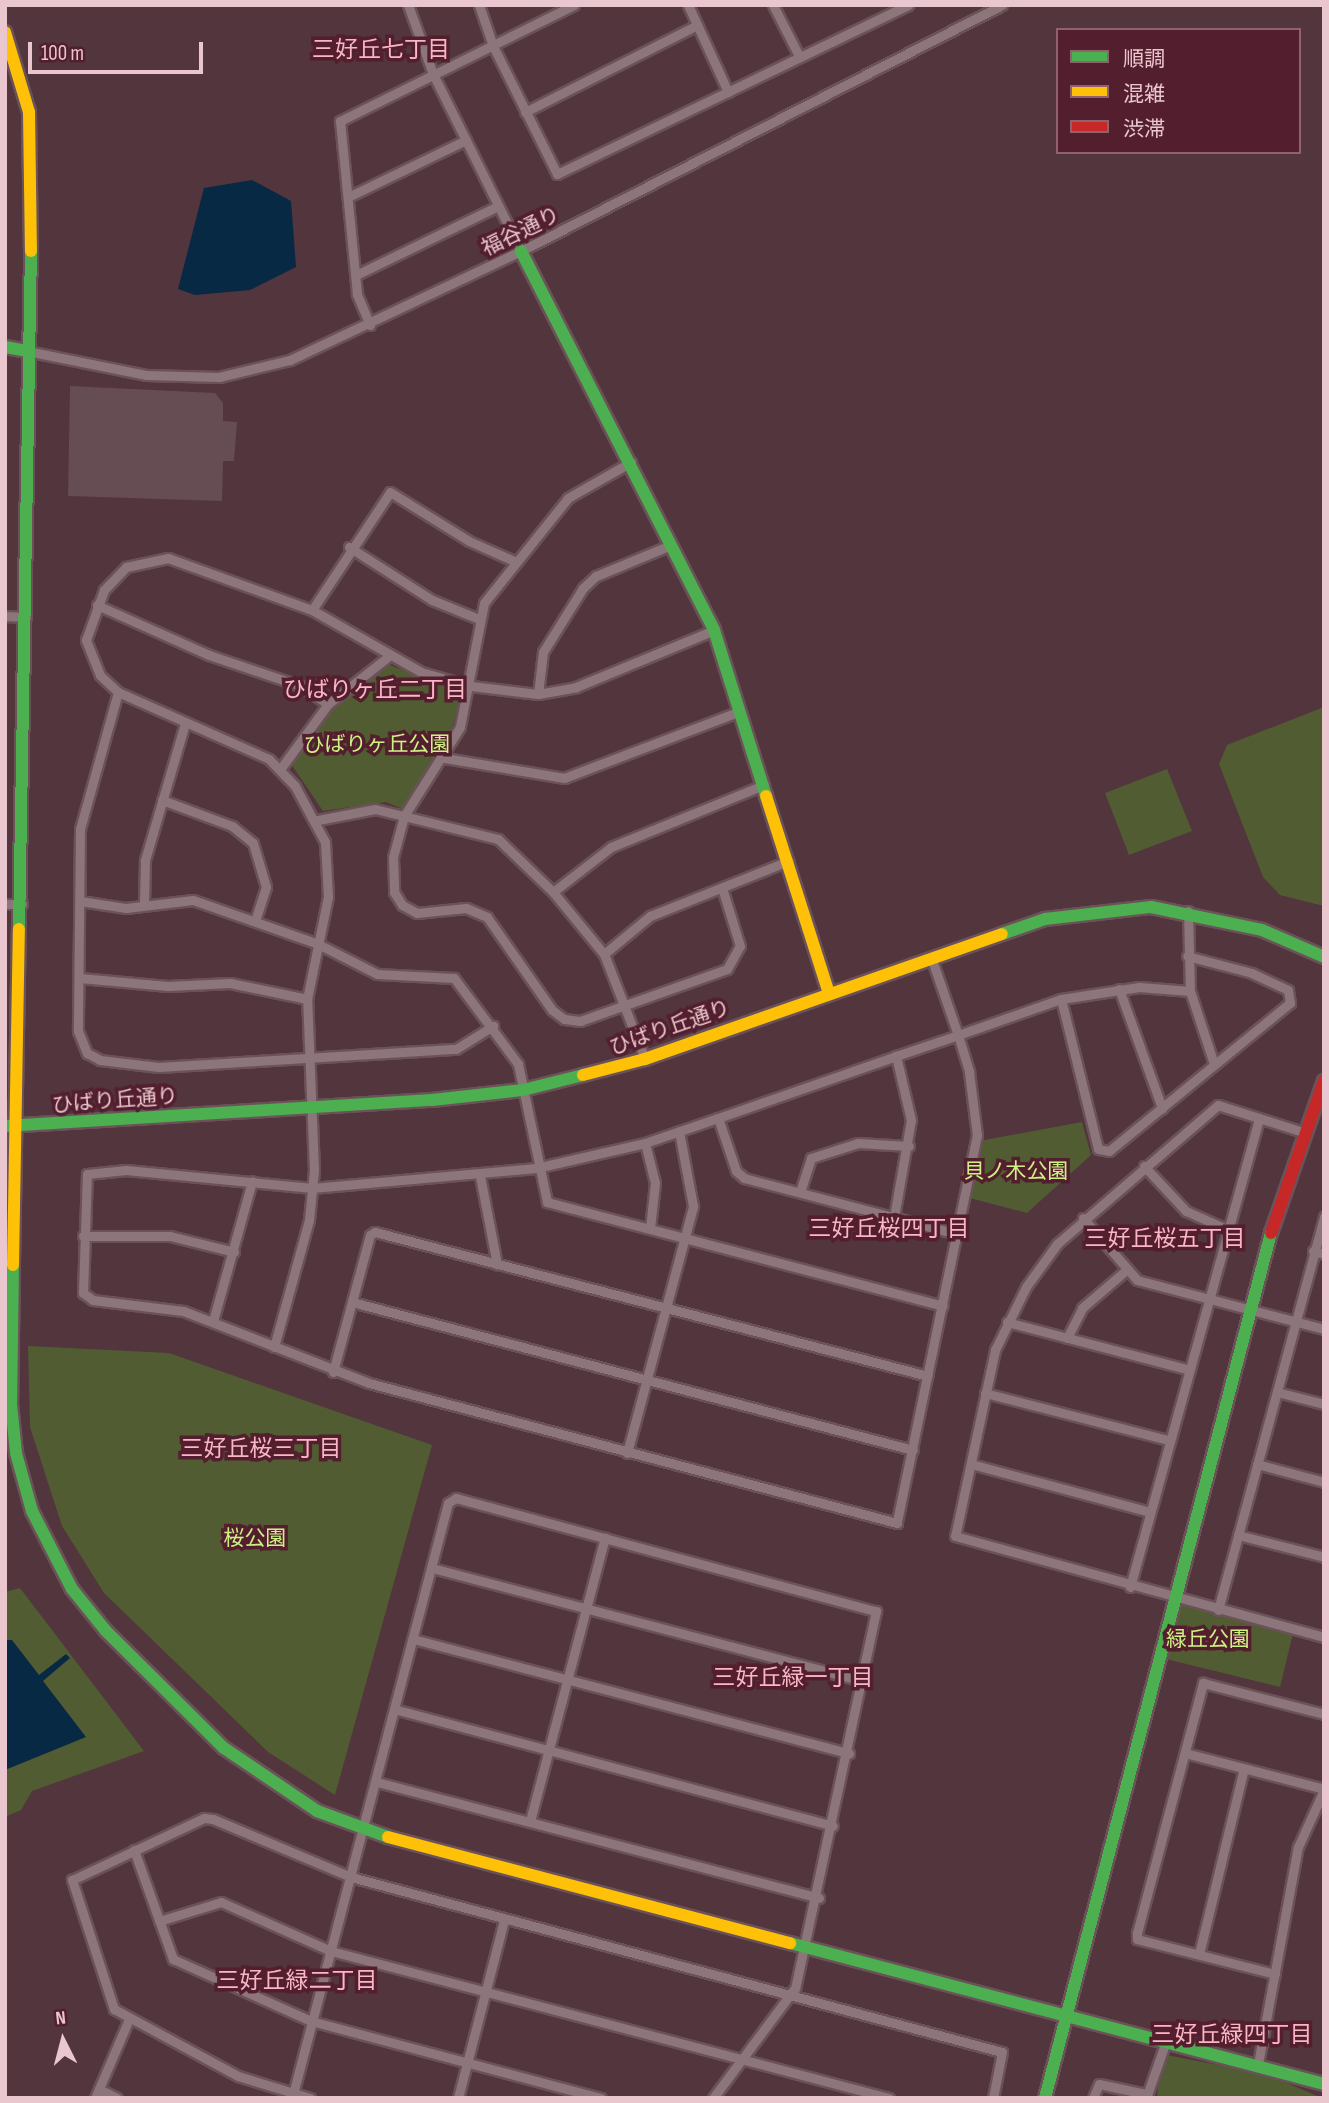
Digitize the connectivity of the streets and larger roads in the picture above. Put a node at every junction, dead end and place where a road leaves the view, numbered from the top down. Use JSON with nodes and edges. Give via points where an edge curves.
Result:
{"nodes":[{"id":1,"x":408,"y":5,"type":"edge"},
{"id":2,"x":479,"y":5,"type":"edge"},
{"id":3,"x":574,"y":5,"type":"edge"},
{"id":4,"x":688,"y":5,"type":"edge"},
{"id":5,"x":773,"y":5,"type":"edge"},
{"id":6,"x":908,"y":5,"type":"edge"},
{"id":7,"x":1002,"y":5,"type":"edge"},
{"id":8,"x":697,"y":25,"type":"junction"},
{"id":9,"x":5,"y":32,"type":"edge"},
{"id":10,"x":493,"y":46,"type":"junction"},
{"id":11,"x":799,"y":56,"type":"junction"},
{"id":12,"x":433,"y":75,"type":"junction"},
{"id":13,"x":728,"y":92,"type":"junction"},
{"id":14,"x":525,"y":111,"type":"junction"},
{"id":15,"x":466,"y":140,"type":"junction"},
{"id":16,"x":348,"y":197,"type":"junction"},
{"id":17,"x":498,"y":206,"type":"junction"},
{"id":18,"x":521,"y":251,"type":"junction"},
{"id":19,"x":358,"y":274,"type":"junction"},
{"id":20,"x":370,"y":324,"type":"junction"},
{"id":21,"x":5,"y":346,"type":"edge"},
{"id":22,"x":27,"y":351,"type":"junction"},
{"id":23,"x":632,"y":462,"type":"junction"},
{"id":24,"x":671,"y":545,"type":"junction"},
{"id":25,"x":349,"y":547,"type":"junction"},
{"id":26,"x":514,"y":561,"type":"junction"},
{"id":27,"x":97,"y":605,"type":"junction"},
{"id":28,"x":312,"y":610,"type":"junction"},
{"id":29,"x":5,"y":616,"type":"edge"},
{"id":30,"x":26,"y":617,"type":"junction"},
{"id":31,"x":479,"y":619,"type":"junction"},
{"id":32,"x":715,"y":630,"type":"junction"},
{"id":33,"x":389,"y":656,"type":"junction"},
{"id":34,"x":471,"y":686,"type":"junction"},
{"id":35,"x":118,"y":692,"type":"junction"},
{"id":36,"x":538,"y":694,"type":"junction"},
{"id":37,"x":328,"y":704,"type":"junction"},
{"id":38,"x":740,"y":711,"type":"junction"},
{"id":39,"x":185,"y":723,"type":"junction"},
{"id":40,"x":444,"y":758,"type":"junction"},
{"id":41,"x":281,"y":768,"type":"junction"},
{"id":42,"x":764,"y":785,"type":"junction"},
{"id":43,"x":162,"y":800,"type":"junction"},
{"id":44,"x":404,"y":816,"type":"junction"},
{"id":45,"x":318,"y":820,"type":"junction"},
{"id":46,"x":788,"y":861,"type":"junction"},
{"id":47,"x":722,"y":888,"type":"junction"},
{"id":48,"x":553,"y":892,"type":"junction"},
{"id":49,"x":80,"y":901,"type":"junction"},
{"id":50,"x":5,"y":904,"type":"edge"},
{"id":51,"x":22,"y":904,"type":"junction"},
{"id":52,"x":144,"y":904,"type":"junction"},
{"id":53,"x":1188,"y":911,"type":"junction"},
{"id":54,"x":255,"y":921,"type":"junction"},
{"id":55,"x":316,"y":943,"type":"junction"},
{"id":56,"x":604,"y":954,"type":"junction"},
{"id":57,"x":1187,"y":956,"type":"junction"},
{"id":58,"x":1324,"y":957,"type":"edge"},
{"id":59,"x":932,"y":960,"type":"junction"},
{"id":60,"x":80,"y":978,"type":"junction"},
{"id":61,"x":1119,"y":989,"type":"junction"},
{"id":62,"x":1190,"y":990,"type":"junction"},
{"id":63,"x":829,"y":993,"type":"junction"},
{"id":64,"x":307,"y":999,"type":"junction"},
{"id":65,"x":1061,"y":999,"type":"junction"},
{"id":66,"x":626,"y":1006,"type":"junction"},
{"id":67,"x":493,"y":1026,"type":"junction"},
{"id":68,"x":958,"y":1035,"type":"junction"},
{"id":69,"x":896,"y":1056,"type":"junction"},
{"id":70,"x":310,"y":1059,"type":"junction"},
{"id":71,"x":645,"y":1059,"type":"junction"},
{"id":72,"x":1214,"y":1064,"type":"junction"},
{"id":73,"x":1324,"y":1081,"type":"edge"},
{"id":74,"x":523,"y":1090,"type":"junction"},
{"id":75,"x":313,"y":1108,"type":"junction"},
{"id":76,"x":1162,"y":1108,"type":"junction"},
{"id":77,"x":718,"y":1118,"type":"junction"},
{"id":78,"x":1259,"y":1118,"type":"junction"},
{"id":79,"x":11,"y":1126,"type":"edge"},
{"id":80,"x":679,"y":1130,"type":"junction"},
{"id":81,"x":1303,"y":1132,"type":"junction"},
{"id":82,"x":645,"y":1143,"type":"junction"},
{"id":83,"x":909,"y":1146,"type":"junction"},
{"id":84,"x":1144,"y":1166,"type":"junction"},
{"id":85,"x":536,"y":1168,"type":"junction"},
{"id":86,"x":480,"y":1176,"type":"junction"},
{"id":87,"x":252,"y":1181,"type":"junction"},
{"id":88,"x":312,"y":1188,"type":"junction"},
{"id":89,"x":800,"y":1192,"type":"junction"},
{"id":90,"x":1324,"y":1216,"type":"edge"},
{"id":91,"x":894,"y":1217,"type":"junction"},
{"id":92,"x":1083,"y":1218,"type":"junction"},
{"id":93,"x":650,"y":1228,"type":"junction"},
{"id":94,"x":1224,"y":1228,"type":"junction"},
{"id":95,"x":957,"y":1234,"type":"junction"},
{"id":96,"x":83,"y":1237,"type":"junction"},
{"id":97,"x":687,"y":1238,"type":"junction"},
{"id":98,"x":1313,"y":1251,"type":"junction"},
{"id":99,"x":234,"y":1252,"type":"junction"},
{"id":100,"x":1324,"y":1254,"type":"edge"},
{"id":101,"x":497,"y":1264,"type":"junction"},
{"id":102,"x":1124,"y":1272,"type":"junction"},
{"id":103,"x":1206,"y":1300,"type":"junction"},
{"id":104,"x":352,"y":1302,"type":"junction"},
{"id":105,"x":943,"y":1306,"type":"junction"},
{"id":106,"x":665,"y":1308,"type":"junction"},
{"id":107,"x":1250,"y":1312,"type":"junction"},
{"id":108,"x":213,"y":1321,"type":"junction"},
{"id":109,"x":1007,"y":1322,"type":"junction"},
{"id":110,"x":1294,"y":1322,"type":"junction"},
{"id":111,"x":1324,"y":1329,"type":"edge"},
{"id":112,"x":1067,"y":1338,"type":"junction"},
{"id":113,"x":274,"y":1347,"type":"junction"},
{"id":114,"x":9,"y":1356,"type":"edge"},
{"id":115,"x":1186,"y":1369,"type":"junction"},
{"id":116,"x":333,"y":1372,"type":"junction"},
{"id":117,"x":928,"y":1376,"type":"junction"},
{"id":118,"x":648,"y":1380,"type":"junction"},
{"id":119,"x":985,"y":1392,"type":"junction"},
{"id":120,"x":1277,"y":1392,"type":"junction"},
{"id":121,"x":1324,"y":1405,"type":"edge"},
{"id":122,"x":1168,"y":1440,"type":"junction"},
{"id":123,"x":912,"y":1450,"type":"junction"},
{"id":124,"x":626,"y":1453,"type":"junction"},
{"id":125,"x":971,"y":1464,"type":"junction"},
{"id":126,"x":1257,"y":1464,"type":"junction"},
{"id":127,"x":1324,"y":1482,"type":"edge"},
{"id":128,"x":1150,"y":1512,"type":"junction"},
{"id":129,"x":1238,"y":1535,"type":"junction"},
{"id":130,"x":605,"y":1538,"type":"junction"},
{"id":131,"x":1324,"y":1557,"type":"edge"},
{"id":132,"x":432,"y":1568,"type":"junction"},
{"id":133,"x":1130,"y":1587,"type":"junction"},
{"id":134,"x":1175,"y":1599,"type":"junction"},
{"id":135,"x":586,"y":1608,"type":"junction"},
{"id":136,"x":1218,"y":1610,"type":"junction"},
{"id":137,"x":1324,"y":1637,"type":"edge"},
{"id":138,"x":413,"y":1639,"type":"junction"},
{"id":139,"x":568,"y":1679,"type":"junction"},
{"id":140,"x":864,"y":1681,"type":"junction"},
{"id":141,"x":394,"y":1709,"type":"junction"},
{"id":142,"x":1324,"y":1714,"type":"edge"},
{"id":143,"x":550,"y":1751,"type":"junction"},
{"id":144,"x":849,"y":1753,"type":"junction"},
{"id":145,"x":1185,"y":1753,"type":"junction"},
{"id":146,"x":1244,"y":1768,"type":"junction"},
{"id":147,"x":377,"y":1782,"type":"junction"},
{"id":148,"x":1324,"y":1790,"type":"edge"},
{"id":149,"x":530,"y":1821,"type":"junction"},
{"id":150,"x":833,"y":1826,"type":"junction"},
{"id":151,"x":363,"y":1830,"type":"junction"},
{"id":152,"x":134,"y":1850,"type":"junction"},
{"id":153,"x":351,"y":1877,"type":"junction"},
{"id":154,"x":819,"y":1898,"type":"junction"},
{"id":155,"x":504,"y":1920,"type":"junction"},
{"id":156,"x":159,"y":1921,"type":"junction"},
{"id":157,"x":806,"y":1947,"type":"junction"},
{"id":158,"x":331,"y":1951,"type":"junction"},
{"id":159,"x":1199,"y":1954,"type":"junction"},
{"id":160,"x":1275,"y":1974,"type":"junction"},
{"id":161,"x":485,"y":1991,"type":"junction"},
{"id":162,"x":790,"y":1996,"type":"junction"},
{"id":163,"x":1065,"y":2018,"type":"junction"},
{"id":164,"x":130,"y":2019,"type":"junction"},
{"id":165,"x":312,"y":2021,"type":"junction"},
{"id":166,"x":1165,"y":2044,"type":"junction"},
{"id":167,"x":743,"y":2059,"type":"junction"},
{"id":168,"x":467,"y":2063,"type":"junction"},
{"id":169,"x":1258,"y":2064,"type":"junction"},
{"id":170,"x":1324,"y":2084,"type":"edge"},
{"id":171,"x":97,"y":2093,"type":"edge"},
{"id":172,"x":292,"y":2096,"type":"edge"},
{"id":173,"x":1146,"y":2096,"type":"edge"},
{"id":174,"x":117,"y":2098,"type":"edge"},
{"id":175,"x":310,"y":2098,"type":"edge"},
{"id":176,"x":458,"y":2098,"type":"edge"},
{"id":177,"x":601,"y":2098,"type":"edge"},
{"id":178,"x":713,"y":2098,"type":"edge"},
{"id":179,"x":889,"y":2098,"type":"edge"},
{"id":180,"x":993,"y":2098,"type":"edge"},
{"id":181,"x":1045,"y":2098,"type":"edge"},
{"id":182,"x":1093,"y":2098,"type":"edge"}],
"edges":[{"from":1,"to":12,"type":"street"},
{"from":2,"to":10,"type":"street"},
{"from":3,"to":10,"type":"street"},
{"from":4,"to":8,"type":"street"},
{"from":5,"to":11,"type":"street"},
{"from":6,"to":11,"type":"street"},
{"from":7,"to":18,"type":"street","name":"福谷通り"},
{"from":8,"to":13,"type":"street"},
{"from":8,"to":14,"type":"street"},
{"from":9,"to":22,"type":"street","via":[[22,81],[33,141]]},
{"from":10,"to":12,"type":"street"},
{"from":10,"to":14,"type":"street"},
{"from":11,"to":13,"type":"street"},
{"from":12,"to":15,"type":"street"},
{"from":12,"to":16,"type":"street","via":[[343,117]]},
{"from":13,"to":14,"type":"street","via":[[557,174]]},
{"from":15,"to":16,"type":"street"},
{"from":15,"to":17,"type":"street"},
{"from":16,"to":19,"type":"street"},
{"from":17,"to":18,"type":"street"},
{"from":17,"to":19,"type":"street"},
{"from":18,"to":20,"type":"street","name":"福谷通り"},
{"from":18,"to":23,"type":"street"},
{"from":19,"to":20,"type":"street","via":[[357,294]]},
{"from":20,"to":22,"type":"street","name":"福谷通り","via":[[290,360],[219,377],[146,375]]},
{"from":21,"to":22,"type":"street"},
{"from":22,"to":30,"type":"street"},
{"from":23,"to":24,"type":"street"},
{"from":23,"to":26,"type":"street","via":[[568,498]]},
{"from":24,"to":32,"type":"street"},
{"from":24,"to":36,"type":"street","via":[[596,576],[583,588],[543,652]]},
{"from":25,"to":26,"type":"street","via":[[390,492],[469,541]]},
{"from":25,"to":28,"type":"street"},
{"from":25,"to":31,"type":"street","via":[[432,600]]},
{"from":26,"to":31,"type":"street"},
{"from":27,"to":28,"type":"street","via":[[126,567],[169,558]]},
{"from":27,"to":35,"type":"street","via":[[88,625],[89,654],[100,675]]},
{"from":27,"to":37,"type":"street","via":[[209,655],[300,686]]},
{"from":28,"to":33,"type":"street"},
{"from":29,"to":30,"type":"street"},
{"from":30,"to":51,"type":"street"},
{"from":31,"to":34,"type":"street"},
{"from":32,"to":36,"type":"street","via":[[576,687]]},
{"from":32,"to":38,"type":"street"},
{"from":33,"to":34,"type":"street","via":[[421,672]]},
{"from":33,"to":37,"type":"street"},
{"from":34,"to":36,"type":"street"},
{"from":34,"to":40,"type":"street"},
{"from":35,"to":39,"type":"street"},
{"from":35,"to":49,"type":"street","via":[[82,818]]},
{"from":37,"to":41,"type":"street"},
{"from":38,"to":40,"type":"street","via":[[564,778]]},
{"from":38,"to":42,"type":"street"},
{"from":39,"to":41,"type":"street","via":[[251,749]]},
{"from":39,"to":43,"type":"street"},
{"from":40,"to":44,"type":"street"},
{"from":41,"to":45,"type":"street"},
{"from":42,"to":46,"type":"street"},
{"from":42,"to":48,"type":"street","via":[[611,847]]},
{"from":43,"to":52,"type":"street","via":[[143,871]]},
{"from":43,"to":54,"type":"street","via":[[232,826],[253,843],[266,887]]},
{"from":44,"to":45,"type":"street","via":[[359,808]]},
{"from":44,"to":48,"type":"street","via":[[498,839]]},
{"from":44,"to":66,"type":"street","via":[[393,857],[394,892],[402,905],[417,913],[466,908],[487,917],[548,1005],[564,1019],[580,1021]]},
{"from":45,"to":55,"type":"street","via":[[330,881]]},
{"from":46,"to":47,"type":"street"},
{"from":46,"to":63,"type":"street"},
{"from":47,"to":56,"type":"street","via":[[650,916]]},
{"from":47,"to":66,"type":"street","via":[[740,942],[734,962],[719,973]]},
{"from":48,"to":56,"type":"street"},
{"from":49,"to":52,"type":"street","via":[[126,908]]},
{"from":49,"to":60,"type":"street"},
{"from":50,"to":51,"type":"street"},
{"from":51,"to":79,"type":"street"},
{"from":52,"to":54,"type":"street","via":[[193,901]]},
{"from":53,"to":57,"type":"street"},
{"from":53,"to":58,"type":"street","name":"ひばり丘通り","via":[[1262,930]]},
{"from":53,"to":59,"type":"street","name":"ひばり丘通り","via":[[1151,907],[1045,919]]},
{"from":54,"to":55,"type":"street"},
{"from":55,"to":64,"type":"street"},
{"from":55,"to":67,"type":"street","via":[[377,974],[454,978]]},
{"from":56,"to":66,"type":"street"},
{"from":57,"to":62,"type":"street"},
{"from":57,"to":72,"type":"street","via":[[1246,970],[1291,996],[1290,1003]]},
{"from":59,"to":63,"type":"street","name":"ひばり丘通り"},
{"from":59,"to":68,"type":"street"},
{"from":60,"to":64,"type":"street","via":[[168,986],[230,984]]},
{"from":60,"to":70,"type":"street","via":[[79,1039],[100,1060],[159,1067]]},
{"from":61,"to":62,"type":"street"},
{"from":61,"to":65,"type":"street"},
{"from":61,"to":76,"type":"street"},
{"from":62,"to":72,"type":"street"},
{"from":63,"to":71,"type":"street","name":"ひばり丘通り"},
{"from":64,"to":70,"type":"street"},
{"from":65,"to":68,"type":"street"},
{"from":65,"to":76,"type":"street","via":[[1098,1149],[1109,1151]]},
{"from":66,"to":71,"type":"street"},
{"from":67,"to":70,"type":"street","via":[[461,1048]]},
{"from":67,"to":74,"type":"street","via":[[518,1064]]},
{"from":68,"to":69,"type":"street"},
{"from":68,"to":95,"type":"street","via":[[974,1093],[977,1135]]},
{"from":69,"to":77,"type":"street"},
{"from":69,"to":83,"type":"street","via":[[910,1111]]},
{"from":70,"to":75,"type":"street"},
{"from":71,"to":74,"type":"street","name":"ひばり丘通り"},
{"from":72,"to":76,"type":"street"},
{"from":73,"to":81,"type":"street"},
{"from":74,"to":75,"type":"street","name":"ひばり丘通り"},
{"from":74,"to":85,"type":"street"},
{"from":75,"to":79,"type":"street","name":"ひばり丘通り"},
{"from":75,"to":88,"type":"street"},
{"from":77,"to":80,"type":"street"},
{"from":77,"to":89,"type":"street","via":[[739,1175]]},
{"from":78,"to":81,"type":"street"},
{"from":78,"to":84,"type":"street","via":[[1218,1105]]},
{"from":78,"to":94,"type":"street"},
{"from":79,"to":114,"type":"street"},
{"from":80,"to":82,"type":"street"},
{"from":80,"to":97,"type":"street","via":[[692,1193]]},
{"from":81,"to":107,"type":"street"},
{"from":82,"to":85,"type":"street"},
{"from":82,"to":93,"type":"street","via":[[655,1183]]},
{"from":83,"to":89,"type":"street","via":[[858,1143],[811,1158]]},
{"from":83,"to":91,"type":"street"},
{"from":84,"to":92,"type":"street"},
{"from":84,"to":94,"type":"street","via":[[1186,1211]]},
{"from":85,"to":86,"type":"street"},
{"from":85,"to":93,"type":"street","via":[[547,1202]]},
{"from":86,"to":88,"type":"street"},
{"from":86,"to":101,"type":"street"},
{"from":87,"to":88,"type":"street"},
{"from":87,"to":96,"type":"street","via":[[125,1170],[87,1174]]},
{"from":87,"to":99,"type":"street"},
{"from":88,"to":113,"type":"street","via":[[309,1220]]},
{"from":89,"to":91,"type":"street"},
{"from":90,"to":98,"type":"street"},
{"from":91,"to":95,"type":"street"},
{"from":92,"to":102,"type":"street"},
{"from":92,"to":109,"type":"street","via":[[1041,1264]]},
{"from":93,"to":97,"type":"street"},
{"from":94,"to":103,"type":"street"},
{"from":95,"to":105,"type":"street"},
{"from":96,"to":99,"type":"street","via":[[170,1236]]},
{"from":96,"to":108,"type":"street","via":[[82,1291],[89,1299],[151,1304]]},
{"from":97,"to":105,"type":"street"},
{"from":97,"to":106,"type":"street"},
{"from":98,"to":100,"type":"street"},
{"from":98,"to":110,"type":"street"},
{"from":99,"to":108,"type":"street"},
{"from":101,"to":104,"type":"street","via":[[371,1233]]},
{"from":101,"to":106,"type":"street"},
{"from":102,"to":103,"type":"street"},
{"from":102,"to":112,"type":"street","via":[[1082,1308]]},
{"from":103,"to":107,"type":"street"},
{"from":103,"to":115,"type":"street"},
{"from":104,"to":116,"type":"street"},
{"from":104,"to":118,"type":"street"},
{"from":105,"to":117,"type":"street"},
{"from":106,"to":117,"type":"street"},
{"from":106,"to":118,"type":"street"},
{"from":107,"to":110,"type":"street"},
{"from":107,"to":134,"type":"street"},
{"from":108,"to":113,"type":"street"},
{"from":109,"to":112,"type":"street"},
{"from":109,"to":119,"type":"street"},
{"from":110,"to":111,"type":"street"},
{"from":110,"to":120,"type":"street"},
{"from":112,"to":115,"type":"street"},
{"from":113,"to":116,"type":"street"},
{"from":114,"to":151,"type":"street","via":[[12,1419],[22,1481],[51,1553],[83,1604],[232,1756],[317,1811]]},
{"from":115,"to":122,"type":"street"},
{"from":116,"to":124,"type":"street"},
{"from":117,"to":123,"type":"street"},
{"from":118,"to":123,"type":"street"},
{"from":118,"to":124,"type":"street"},
{"from":119,"to":122,"type":"street"},
{"from":119,"to":125,"type":"street"},
{"from":120,"to":121,"type":"street"},
{"from":120,"to":126,"type":"street"},
{"from":122,"to":128,"type":"street"},
{"from":123,"to":124,"type":"street","via":[[899,1519],[890,1524]]},
{"from":125,"to":128,"type":"street"},
{"from":125,"to":133,"type":"street","via":[[958,1540]]},
{"from":126,"to":127,"type":"street"},
{"from":126,"to":129,"type":"street"},
{"from":128,"to":133,"type":"street"},
{"from":129,"to":131,"type":"street"},
{"from":129,"to":136,"type":"street"},
{"from":130,"to":132,"type":"street","via":[[456,1498],[448,1503]]},
{"from":130,"to":135,"type":"street"},
{"from":130,"to":140,"type":"street","via":[[872,1608],[877,1616]]},
{"from":132,"to":135,"type":"street"},
{"from":132,"to":138,"type":"street"},
{"from":133,"to":134,"type":"street"},
{"from":134,"to":136,"type":"street"},
{"from":134,"to":163,"type":"street"},
{"from":135,"to":139,"type":"street"},
{"from":135,"to":140,"type":"street"},
{"from":136,"to":137,"type":"street"},
{"from":138,"to":139,"type":"street"},
{"from":138,"to":141,"type":"street"},
{"from":139,"to":143,"type":"street"},
{"from":139,"to":144,"type":"street"},
{"from":140,"to":144,"type":"street"},
{"from":141,"to":143,"type":"street"},
{"from":141,"to":147,"type":"street"},
{"from":142,"to":145,"type":"street","via":[[1206,1682]]},
{"from":143,"to":149,"type":"street"},
{"from":143,"to":150,"type":"street"},
{"from":144,"to":150,"type":"street"},
{"from":145,"to":146,"type":"street"},
{"from":145,"to":159,"type":"street","via":[[1137,1939]]},
{"from":146,"to":148,"type":"street"},
{"from":146,"to":159,"type":"street"},
{"from":147,"to":149,"type":"street"},
{"from":147,"to":151,"type":"street"},
{"from":148,"to":160,"type":"street","via":[[1298,1846]]},
{"from":149,"to":154,"type":"street"},
{"from":150,"to":154,"type":"street"},
{"from":151,"to":153,"type":"street"},
{"from":151,"to":157,"type":"street"},
{"from":152,"to":153,"type":"street","via":[[204,1818]]},
{"from":152,"to":156,"type":"street"},
{"from":152,"to":164,"type":"street","via":[[70,1883],[110,2005]]},
{"from":153,"to":155,"type":"street"},
{"from":153,"to":158,"type":"street"},
{"from":154,"to":157,"type":"street"},
{"from":155,"to":161,"type":"street"},
{"from":155,"to":162,"type":"street"},
{"from":156,"to":158,"type":"street","via":[[221,1902]]},
{"from":156,"to":165,"type":"street","via":[[173,1959]]},
{"from":157,"to":162,"type":"street"},
{"from":157,"to":163,"type":"street"},
{"from":158,"to":161,"type":"street"},
{"from":158,"to":165,"type":"street"},
{"from":159,"to":160,"type":"street"},
{"from":160,"to":169,"type":"street"},
{"from":161,"to":167,"type":"street"},
{"from":161,"to":168,"type":"street"},
{"from":162,"to":167,"type":"street"},
{"from":162,"to":180,"type":"street","via":[[1002,2052]]},
{"from":163,"to":166,"type":"street"},
{"from":163,"to":181,"type":"street"},
{"from":164,"to":171,"type":"street"},
{"from":164,"to":172,"type":"street","via":[[238,2076]]},
{"from":165,"to":168,"type":"street"},
{"from":165,"to":172,"type":"street"},
{"from":166,"to":169,"type":"street"},
{"from":166,"to":173,"type":"street"},
{"from":167,"to":178,"type":"street"},
{"from":167,"to":179,"type":"street"},
{"from":168,"to":176,"type":"street"},
{"from":168,"to":177,"type":"street"},
{"from":169,"to":170,"type":"street"},
{"from":171,"to":174,"type":"street"},
{"from":172,"to":175,"type":"street"},
{"from":173,"to":182,"type":"street","via":[[1099,2084]]}]}
